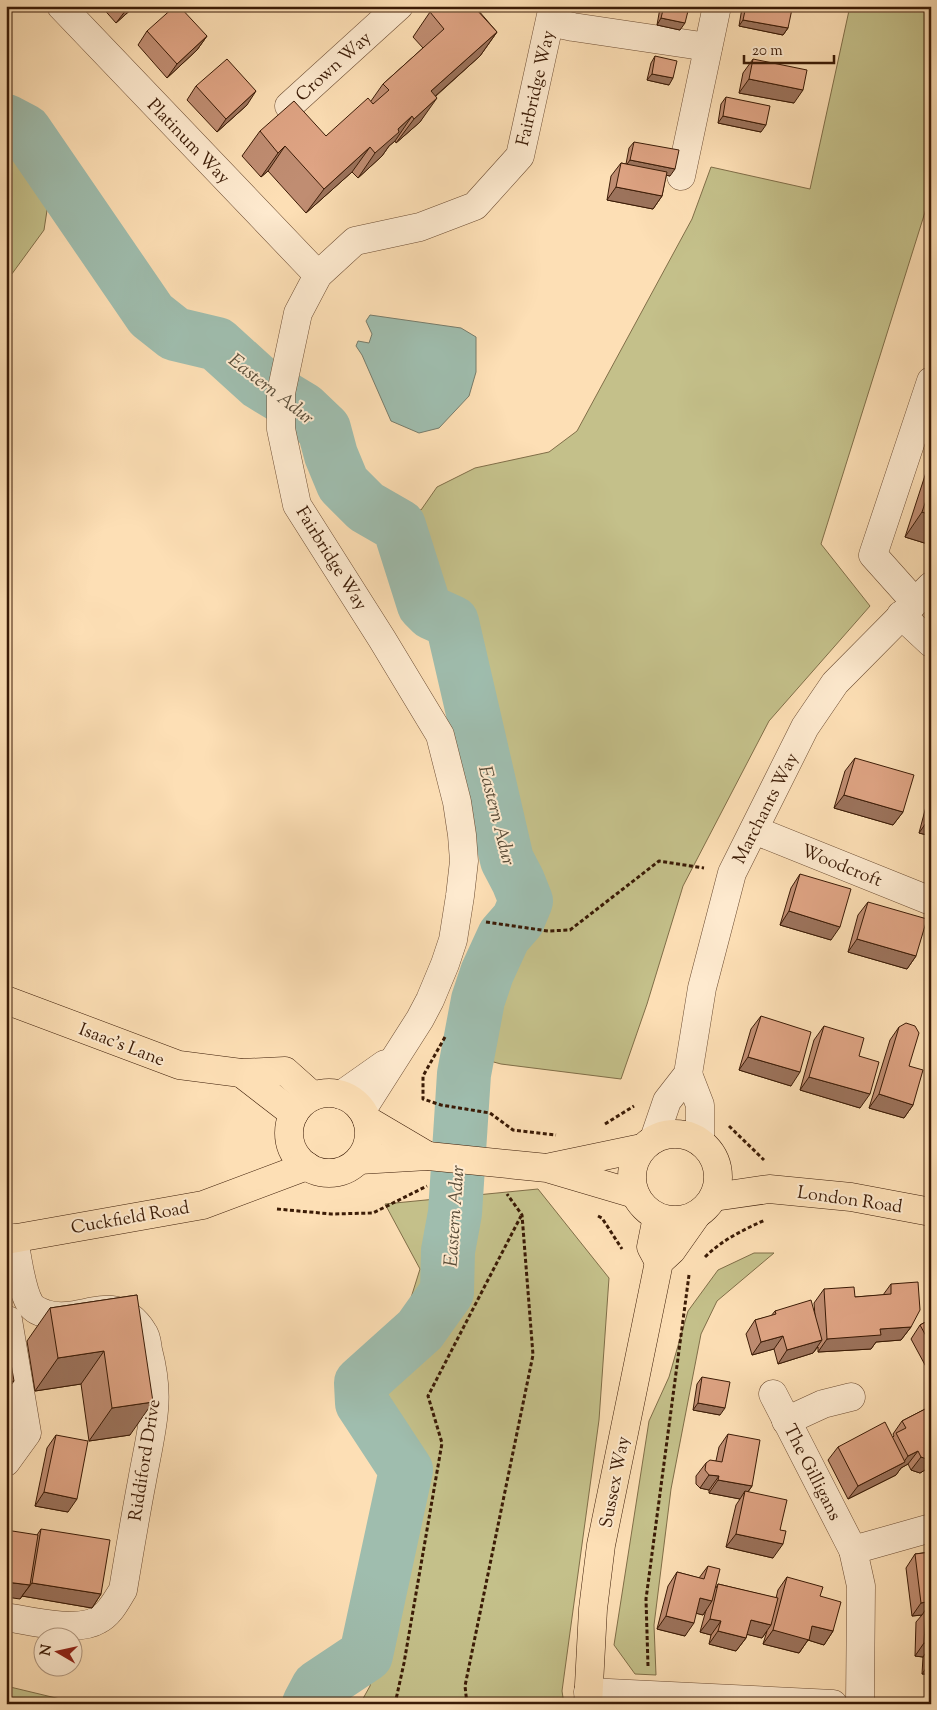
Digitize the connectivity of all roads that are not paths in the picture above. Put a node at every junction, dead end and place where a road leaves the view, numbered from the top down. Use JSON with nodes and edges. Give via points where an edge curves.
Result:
{"nodes":[{"id":1,"x":61,"y":6,"type":"edge"},
{"id":2,"x":399,"y":6,"type":"edge"},
{"id":3,"x":717,"y":6,"type":"edge"},
{"id":4,"x":551,"y":14,"type":"edge"},
{"id":5,"x":708,"y":48,"type":"junction"},
{"id":6,"x":289,"y":106,"type":"edge"},
{"id":7,"x":680,"y":176,"type":"dead end"},
{"id":8,"x":318,"y":275,"type":"junction"},
{"id":9,"x":931,"y":380,"type":"edge"},
{"id":10,"x":915,"y":601,"type":"edge"},
{"id":11,"x":931,"y":643,"type":"edge"},
{"id":12,"x":754,"y":830,"type":"junction"},
{"id":13,"x":931,"y":901,"type":"edge"},
{"id":14,"x":6,"y":1000,"type":"edge"},
{"id":15,"x":688,"y":1074,"type":"junction"},
{"id":16,"x":304,"y":1105,"type":"junction"},
{"id":17,"x":357,"y":1108,"type":"junction"},
{"id":18,"x":648,"y":1143,"type":"junction"},
{"id":19,"x":708,"y":1150,"type":"junction"},
{"id":20,"x":428,"y":1156,"type":"junction"},
{"id":21,"x":299,"y":1157,"type":"junction"},
{"id":22,"x":359,"y":1160,"type":"junction"},
{"id":23,"x":547,"y":1168,"type":"junction"},
{"id":24,"x":769,"y":1189,"type":"junction"},
{"id":25,"x":634,"y":1194,"type":"junction"},
{"id":26,"x":705,"y":1207,"type":"junction"},
{"id":27,"x":931,"y":1212,"type":"edge"},
{"id":28,"x":657,"y":1217,"type":"junction"},
{"id":29,"x":10,"y":1239,"type":"edge"},
{"id":30,"x":658,"y":1262,"type":"junction"},
{"id":31,"x":26,"y":1297,"type":"junction"},
{"id":32,"x":7,"y":1320,"type":"edge"},
{"id":33,"x":773,"y":1394,"type":"dead end"},
{"id":34,"x":851,"y":1397,"type":"dead end"},
{"id":35,"x":786,"y":1421,"type":"junction"},
{"id":36,"x":6,"y":1462,"type":"edge"},
{"id":37,"x":931,"y":1528,"type":"edge"},
{"id":38,"x":853,"y":1550,"type":"junction"},
{"id":39,"x":6,"y":1617,"type":"edge"},
{"id":40,"x":588,"y":1698,"type":"edge"},
{"id":41,"x":833,"y":1704,"type":"edge"},
{"id":42,"x":860,"y":1704,"type":"edge"}],
"edges":[{"from":1,"to":8,"type":"street","name":"Platinum Way"},
{"from":2,"to":6,"type":"street","name":"Crown Way"},
{"from":3,"to":5,"type":"street"},
{"from":4,"to":5,"type":"street","via":[[573,27]]},
{"from":4,"to":8,"type":"street","name":"Fairbridge Way","via":[[520,156],[475,206],[420,227],[355,241]]},
{"from":5,"to":7,"type":"street"},
{"from":8,"to":17,"type":"street","name":"Fairbridge Way","via":[[298,313],[281,393],[281,429],[297,505],[440,735],[457,802],[464,861],[453,940],[430,1000],[420,1020]]},
{"from":9,"to":10,"type":"street","via":[[873,555]]},
{"from":10,"to":11,"type":"street"},
{"from":10,"to":12,"type":"street","name":"Marchants Way","via":[[835,683],[810,720]]},
{"from":12,"to":13,"type":"street","name":"Woodcroft"},
{"from":12,"to":15,"type":"street","name":"Marchants Way","via":[[732,873],[702,988]]},
{"from":14,"to":16,"type":"main road","name":"Isaac's Lane","via":[[179,1065],[241,1072],[285,1072]]},
{"from":15,"to":18,"type":"street","name":"Marchants Way","via":[[667,1101]]},
{"from":15,"to":19,"type":"street","via":[[700,1105]]},
{"from":16,"to":17,"type":"main road","via":[[327,1093]]},
{"from":16,"to":21,"type":"main road","via":[[290,1124],[290,1137]]},
{"from":17,"to":20,"type":"main road"},
{"from":17,"to":22,"type":"main road","via":[[369,1134],[367,1148]]},
{"from":18,"to":19,"type":"main road","via":[[669,1134],[686,1135]]},
{"from":18,"to":23,"type":"main road"},
{"from":18,"to":25,"type":"main road","via":[[634,1162],[631,1178]]},
{"from":19,"to":24,"type":"main road","name":"London Road"},
{"from":19,"to":26,"type":"main road","via":[[718,1172],[718,1185]]},
{"from":20,"to":22,"type":"main road"},
{"from":20,"to":23,"type":"main road"},
{"from":21,"to":22,"type":"main road","via":[[320,1172],[334,1173],[348,1169]]},
{"from":21,"to":29,"type":"main road","name":"Cuckfield Road","via":[[252,1188],[204,1205]]},
{"from":23,"to":25,"type":"main road"},
{"from":24,"to":26,"type":"main road","name":"London Road"},
{"from":24,"to":27,"type":"main road","name":"London Road","via":[[851,1197]]},
{"from":25,"to":28,"type":"main road","via":[[643,1208]]},
{"from":26,"to":28,"type":"main road","via":[[683,1220]]},
{"from":26,"to":30,"type":"main road","via":[[672,1250]]},
{"from":28,"to":30,"type":"main road","name":"Sussex Way","via":[[651,1247]]},
{"from":29,"to":31,"type":"street"},
{"from":30,"to":40,"type":"main road","name":"Sussex Way","via":[[601,1545],[592,1609]]},
{"from":31,"to":32,"type":"street"},
{"from":31,"to":39,"type":"street","name":"Riddiford Drive","via":[[39,1312],[52,1316],[102,1310],[131,1316],[145,1334],[153,1371],[154,1410],[123,1590],[115,1603],[97,1621],[70,1626]]},
{"from":32,"to":36,"type":"street","via":[[28,1432]]},
{"from":33,"to":35,"type":"street","name":"The Gilligans"},
{"from":34,"to":35,"type":"street","via":[[824,1404]]},
{"from":35,"to":38,"type":"street","name":"The Gilligans"},
{"from":37,"to":38,"type":"street"},
{"from":38,"to":42,"type":"street","name":"The Gilligans","via":[[861,1586]]},
{"from":40,"to":41,"type":"street","via":[[649,1695]]}]}
